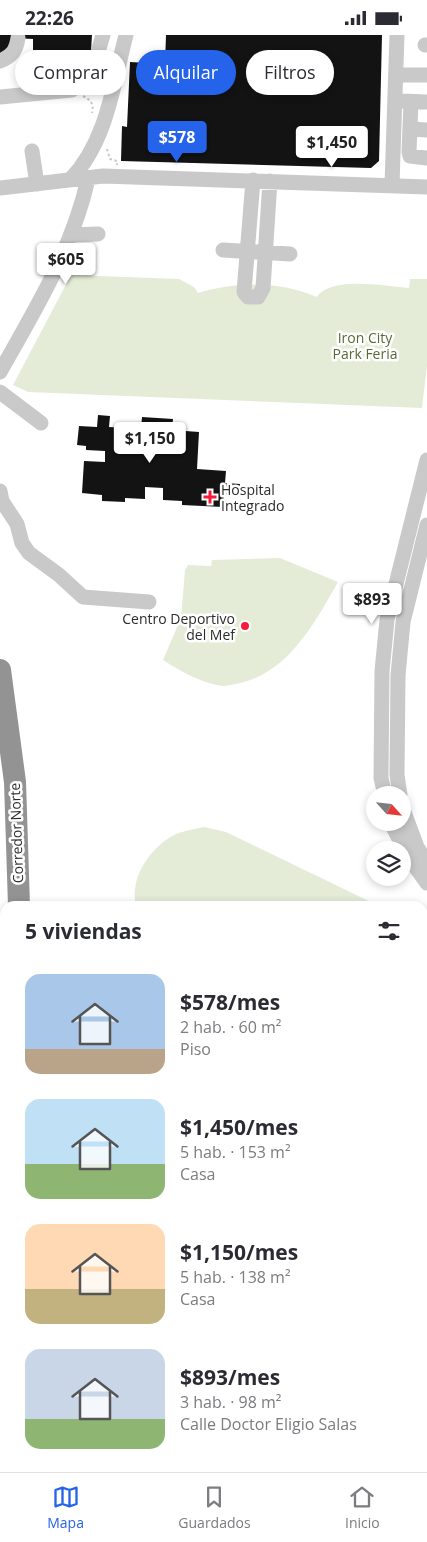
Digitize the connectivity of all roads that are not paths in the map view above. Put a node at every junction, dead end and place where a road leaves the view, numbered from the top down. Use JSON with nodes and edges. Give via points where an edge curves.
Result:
{"nodes":[{"id":1,"x":103,"y":35,"type":"edge"},
{"id":2,"x":126,"y":35,"type":"edge"},
{"id":3,"x":398,"y":35,"type":"edge"},
{"id":4,"x":18,"y":38,"type":"dead end"},
{"id":5,"x":0,"y":61,"type":"edge"},
{"id":6,"x":396,"y":75,"type":"junction"},
{"id":7,"x":427,"y":75,"type":"edge"},
{"id":8,"x":0,"y":97,"type":"edge"},
{"id":9,"x":395,"y":101,"type":"junction"},
{"id":10,"x":411,"y":102,"type":"junction"},
{"id":11,"x":427,"y":102,"type":"edge"},
{"id":12,"x":410,"y":129,"type":"junction"},
{"id":13,"x":427,"y":130,"type":"edge"},
{"id":14,"x":32,"y":151,"type":"dead end"},
{"id":15,"x":427,"y":158,"type":"edge"},
{"id":16,"x":88,"y":179,"type":"junction"},
{"id":17,"x":70,"y":180,"type":"junction"},
{"id":18,"x":253,"y":180,"type":"junction"},
{"id":19,"x":270,"y":181,"type":"junction"},
{"id":20,"x":37,"y":183,"type":"junction"},
{"id":21,"x":392,"y":185,"type":"junction"},
{"id":22,"x":0,"y":187,"type":"edge"},
{"id":23,"x":427,"y":187,"type":"edge"},
{"id":24,"x":98,"y":234,"type":"dead end"},
{"id":25,"x":71,"y":235,"type":"junction"},
{"id":26,"x":223,"y":250,"type":"dead end"},
{"id":27,"x":246,"y":251,"type":"junction"},
{"id":28,"x":265,"y":252,"type":"junction"},
{"id":29,"x":290,"y":254,"type":"dead end"},
{"id":30,"x":61,"y":260,"type":"junction"},
{"id":31,"x":81,"y":262,"type":"dead end"},
{"id":32,"x":0,"y":373,"type":"edge"},
{"id":33,"x":0,"y":392,"type":"edge"},
{"id":34,"x":41,"y":423,"type":"dead end"},
{"id":35,"x":427,"y":461,"type":"edge"},
{"id":36,"x":0,"y":491,"type":"edge"},
{"id":37,"x":427,"y":525,"type":"edge"},
{"id":38,"x":149,"y":602,"type":"dead end"},
{"id":39,"x":0,"y":670,"type":"edge"},
{"id":40,"x":383,"y":786,"type":"edge"},
{"id":41,"x":399,"y":786,"type":"edge"},
{"id":42,"x":395,"y":831,"type":"edge"},
{"id":43,"x":411,"y":831,"type":"edge"},
{"id":44,"x":427,"y":863,"type":"edge"},
{"id":45,"x":427,"y":883,"type":"edge"},
{"id":46,"x":18,"y":901,"type":"edge"},
{"id":47,"x":0,"y":1001,"type":"edge"},
{"id":48,"x":0,"y":1027,"type":"edge"}],
"edges":[{"from":1,"to":8,"type":"street","via":[[94,66],[72,90]]},
{"from":2,"to":17,"type":"street","via":[[94,149]]},
{"from":3,"to":6,"type":"street"},
{"from":4,"to":5,"type":"street","via":[[16,50]]},
{"from":6,"to":7,"type":"street"},
{"from":6,"to":9,"type":"street"},
{"from":9,"to":10,"type":"street"},
{"from":9,"to":21,"type":"street"},
{"from":10,"to":11,"type":"street"},
{"from":10,"to":12,"type":"street"},
{"from":12,"to":13,"type":"street"},
{"from":12,"to":15,"type":"street","via":[[410,156]]},
{"from":14,"to":20,"type":"street"},
{"from":16,"to":17,"type":"street"},
{"from":16,"to":18,"type":"street","via":[[103,176]]},
{"from":16,"to":25,"type":"street"},
{"from":17,"to":20,"type":"street"},
{"from":18,"to":19,"type":"street"},
{"from":18,"to":27,"type":"street"},
{"from":19,"to":21,"type":"street"},
{"from":19,"to":28,"type":"street"},
{"from":20,"to":22,"type":"street"},
{"from":21,"to":23,"type":"street"},
{"from":24,"to":25,"type":"street"},
{"from":25,"to":30,"type":"street"},
{"from":26,"to":27,"type":"street"},
{"from":27,"to":28,"type":"street"},
{"from":27,"to":28,"type":"street","via":[[244,292],[248,297],[258,297],[263,288]]},
{"from":28,"to":29,"type":"street"},
{"from":30,"to":31,"type":"street"},
{"from":30,"to":32,"type":"street"},
{"from":33,"to":34,"type":"street"},
{"from":35,"to":40,"type":"street","via":[[387,620],[382,671]]},
{"from":36,"to":38,"type":"street","via":[[29,553],[60,575],[83,597]]},
{"from":37,"to":41,"type":"street","via":[[403,622],[398,675]]},
{"from":39,"to":46,"type":"highway","name":"Corredor Norte","via":[[15,782]]},
{"from":42,"to":45,"type":"street"},
{"from":43,"to":44,"type":"street"},
{"from":47,"to":48,"type":"highway"}]}
